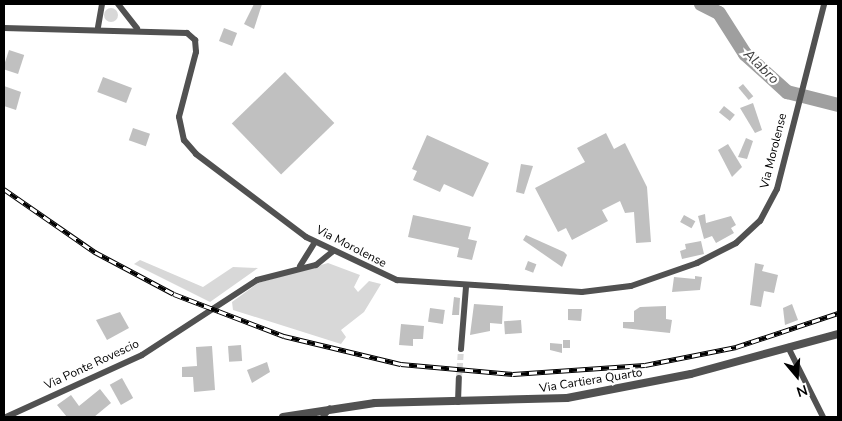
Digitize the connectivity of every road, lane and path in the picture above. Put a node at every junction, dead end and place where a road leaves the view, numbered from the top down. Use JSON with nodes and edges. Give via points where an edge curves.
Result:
{"nodes":[{"id":1,"x":102,"y":4,"type":"edge"},
{"id":2,"x":118,"y":4,"type":"edge"},
{"id":3,"x":824,"y":4,"type":"edge"},
{"id":4,"x":98,"y":27,"type":"junction"},
{"id":5,"x":4,"y":28,"type":"edge"},
{"id":6,"x":137,"y":28,"type":"junction"},
{"id":7,"x":315,"y":242,"type":"junction"},
{"id":8,"x":332,"y":252,"type":"junction"},
{"id":9,"x":300,"y":267,"type":"junction"},
{"id":10,"x":466,"y":287,"type":"junction"},
{"id":11,"x":838,"y":334,"type":"edge"},
{"id":12,"x":788,"y":347,"type":"junction"},
{"id":13,"x":461,"y":349,"type":"tunnel mouth"},
{"id":14,"x":459,"y":378,"type":"tunnel mouth"},
{"id":15,"x":458,"y":402,"type":"junction"},
{"id":16,"x":330,"y":408,"type":"junction"},
{"id":17,"x":6,"y":417,"type":"edge"},
{"id":18,"x":283,"y":417,"type":"edge"},
{"id":19,"x":324,"y":417,"type":"edge"},
{"id":20,"x":823,"y":417,"type":"edge"}],
"edges":[{"from":1,"to":4,"type":"street"},
{"from":2,"to":6,"type":"street"},
{"from":3,"to":10,"type":"street","name":"Via Morolense","via":[[770,206],[748,234],[723,251],[664,275],[613,289]]},
{"from":4,"to":5,"type":"street","name":"Via Morolense"},
{"from":4,"to":6,"type":"street","name":"Via Morolense"},
{"from":6,"to":7,"type":"street","name":"Via Morolense","via":[[179,31],[194,38],[196,52],[178,120],[184,140],[201,158]]},
{"from":7,"to":8,"type":"street","name":"Via Morolense"},
{"from":7,"to":9,"type":"street"},
{"from":8,"to":9,"type":"street","via":[[321,263]]},
{"from":8,"to":10,"type":"street","name":"Via Morolense","via":[[393,279]]},
{"from":9,"to":17,"type":"street","name":"Via Ponte Rovescio","via":[[261,278],[142,355]]},
{"from":10,"to":13,"type":"street"},
{"from":11,"to":12,"type":"street","name":"Via Cartiera Quarto"},
{"from":12,"to":15,"type":"street","name":"Via Cartiera Quarto","via":[[680,377],[538,401]]},
{"from":12,"to":20,"type":"street"},
{"from":14,"to":15,"type":"street"},
{"from":15,"to":16,"type":"street","name":"Via Cartiera Quarto","via":[[375,403]]},
{"from":16,"to":18,"type":"street","name":"Via Cartiera Quarto"},
{"from":16,"to":19,"type":"street"}]}
